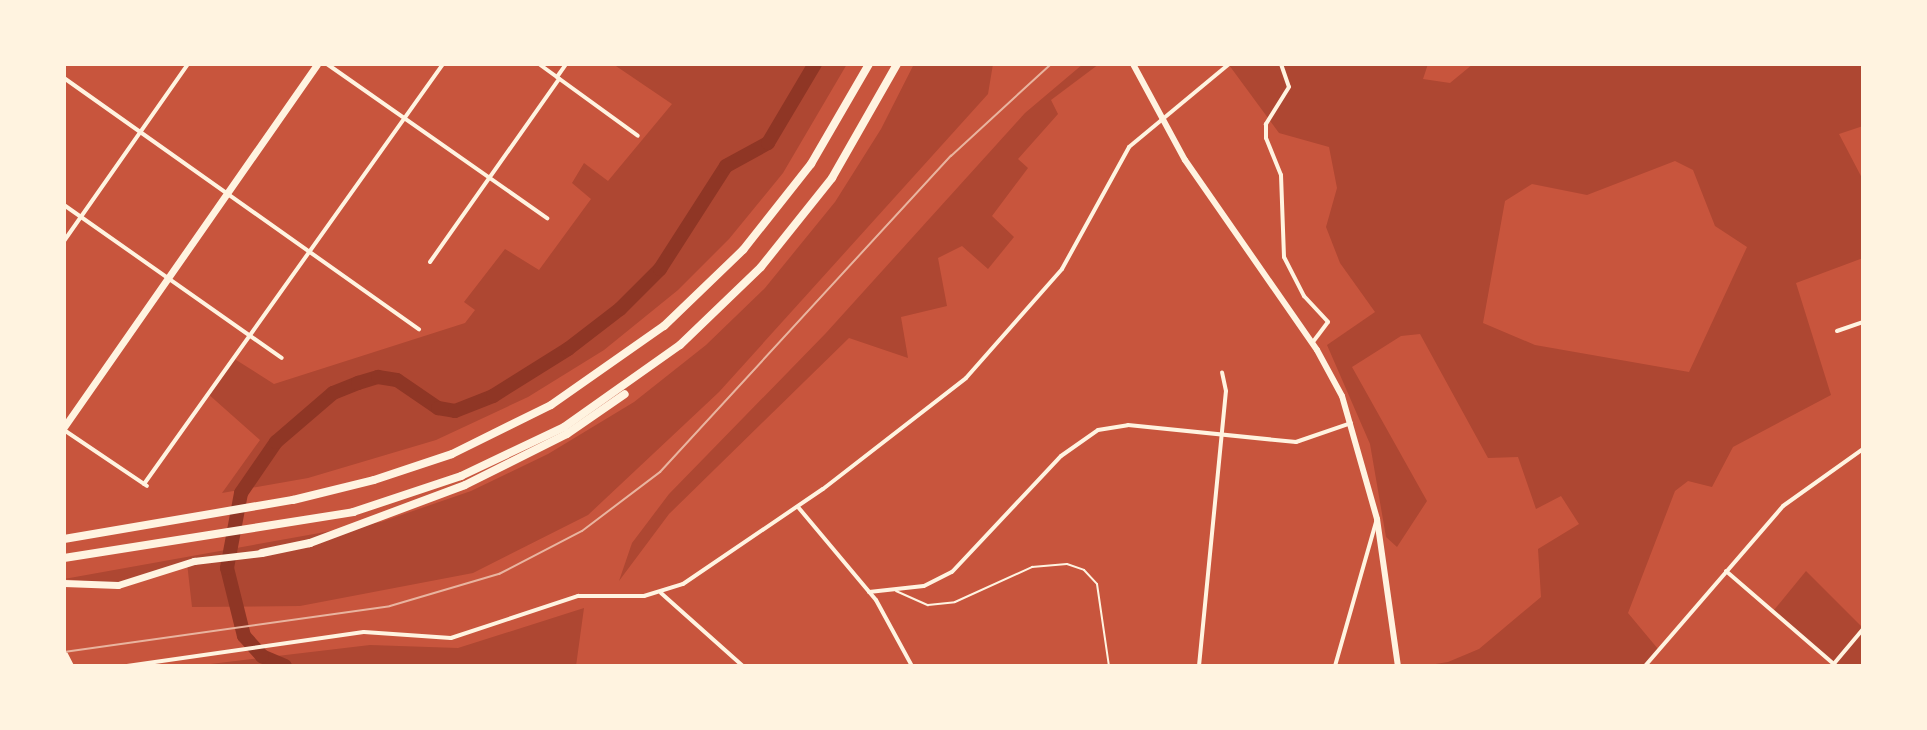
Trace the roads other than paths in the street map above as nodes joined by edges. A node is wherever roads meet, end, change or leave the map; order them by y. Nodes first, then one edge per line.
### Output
1 (188, 64) edge
2 (317, 64) edge
3 (327, 64) edge
4 (443, 64) edge
5 (539, 64) edge
6 (566, 64) edge
7 (869, 64) edge
8 (897, 64) edge
9 (1133, 64) edge
10 (1229, 64) edge
11 (1281, 64) edge
12 (64, 78) edge
13 (558, 78) junction
14 (405, 118) junction
15 (1163, 121) junction
16 (141, 132) junction
17 (638, 136) dead end
18 (488, 178) junction
19 (225, 192) junction
20 (64, 205) edge
21 (81, 217) junction
22 (547, 218) dead end
23 (64, 241) edge
24 (310, 252) junction
25 (430, 262) dead end
26 (166, 277) junction
27 (1863, 322) edge
28 (419, 329) dead end
29 (1837, 331) dead end
30 (251, 336) junction
31 (1312, 343) junction
32 (680, 345) junction
33 (282, 358) dead end
34 (1222, 372) dead end
35 (1352, 422) junction
36 (64, 428) edge
37 (1222, 433) junction
38 (1863, 449) edge
39 (798, 507) junction
40 (1377, 520) junction
41 (64, 539) edge
42 (258, 553) joint
43 (64, 558) edge
44 (1726, 571) junction
45 (64, 583) edge
46 (893, 590) junction
47 (660, 592) junction
48 (869, 592) junction
49 (1863, 629) edge
50 (64, 654) edge
51 (1834, 665) edge
52 (70, 666) edge
53 (127, 666) edge
54 (743, 666) edge
55 (912, 666) edge
56 (1109, 666) edge
57 (1199, 666) edge
58 (1335, 666) edge
59 (1398, 666) edge
60 (1645, 666) edge

1 - 16 street
2 - 19 main road
3 - 14 street
4 - 14 street
5 - 13 street
6 - 13 street
7 - 41 highway
8 - 32 highway
9 - 15 main road
10 - 15 street
11 - 31 street
12 - 16 street
13 - 17 street
13 - 18 street
14 - 18 street
14 - 24 street
15 - 31 main road
15 - 39 street
16 - 19 street
16 - 21 street
18 - 22 street
18 - 25 street
19 - 24 street
19 - 26 main road
20 - 21 street
21 - 23 street
21 - 26 street
24 - 28 street
24 - 30 street
26 - 30 street
26 - 36 main road
27 - 29 street
30 - 33 street
30 - 36 street
31 - 35 main road
32 - 42 highway
32 - 43 highway
34 - 37 street
35 - 37 street
35 - 40 main road
37 - 46 street
37 - 57 street
38 - 44 street
39 - 47 street
39 - 48 street
40 - 58 street
40 - 59 main road
42 - 45 main road
44 - 51 street
44 - 60 street
46 - 48 street
46 - 56 lane
47 - 53 street
47 - 54 street
48 - 55 street
49 - 51 street
50 - 52 main road

